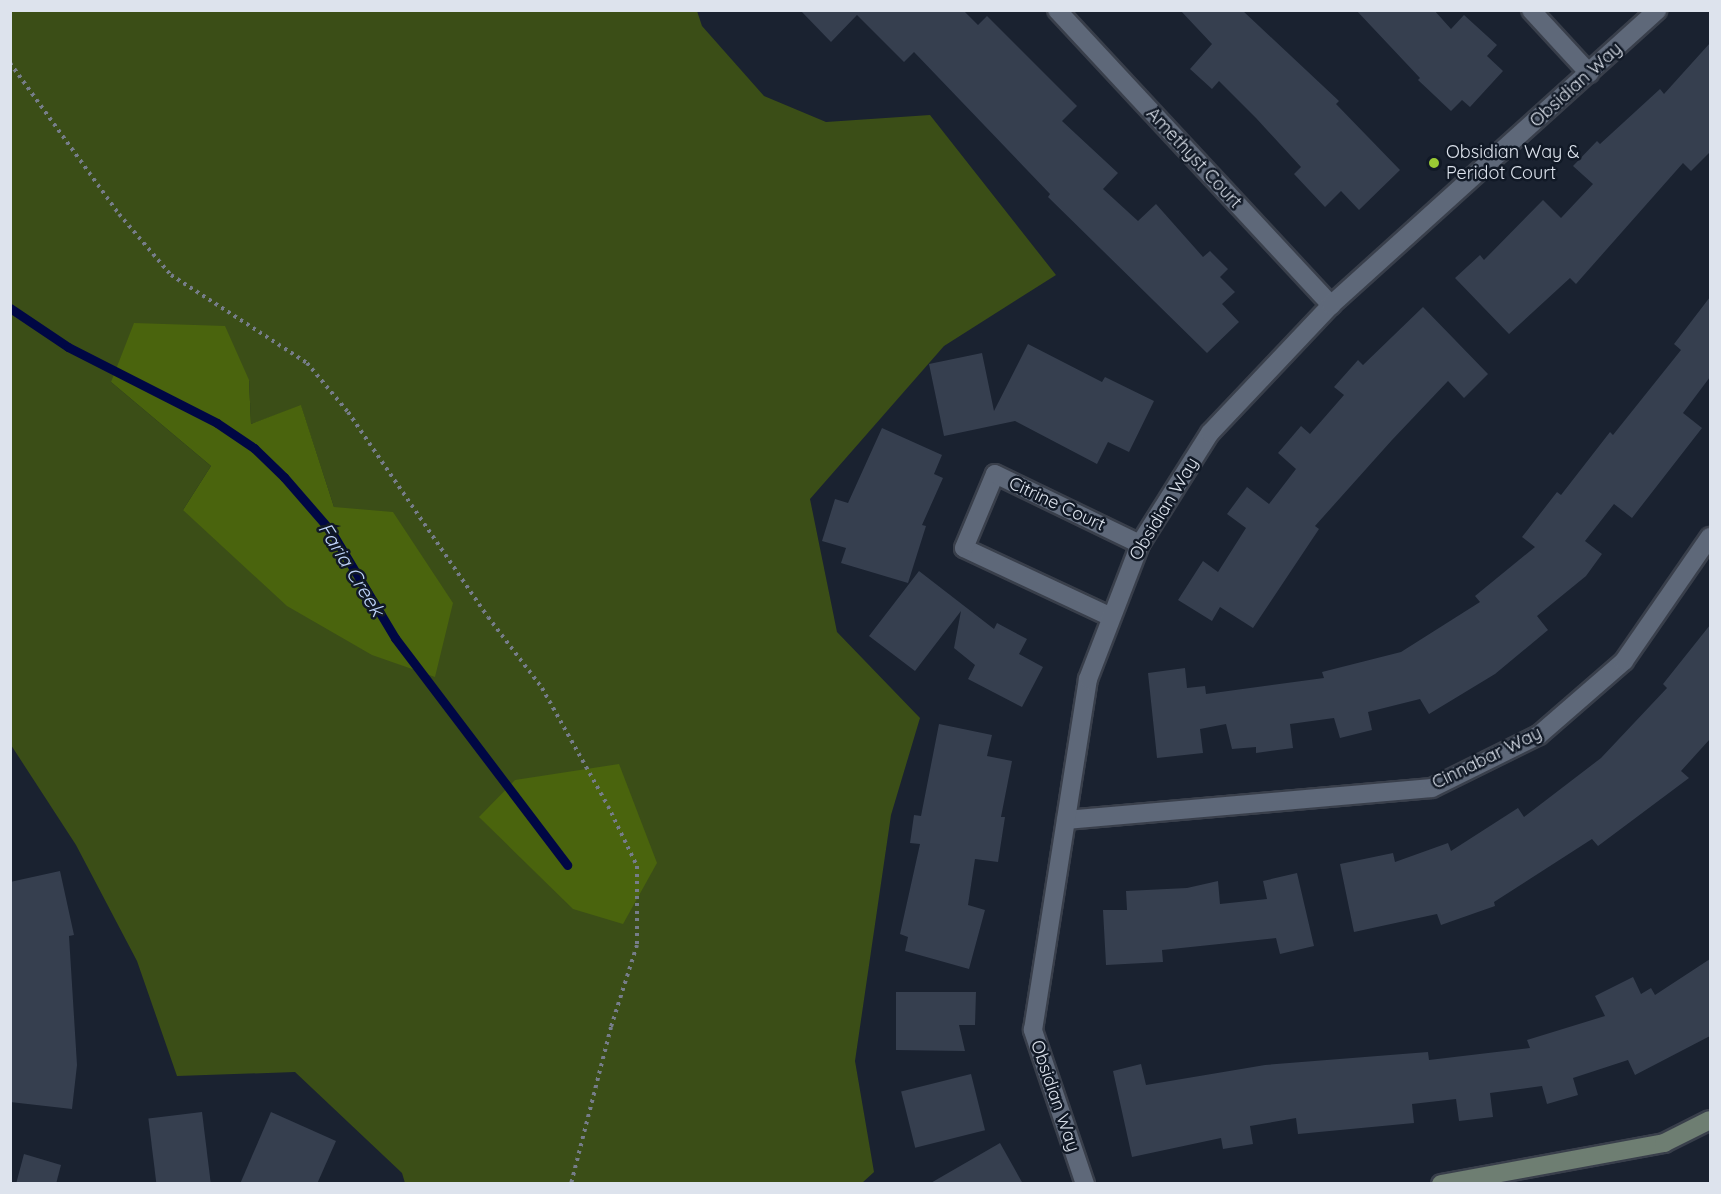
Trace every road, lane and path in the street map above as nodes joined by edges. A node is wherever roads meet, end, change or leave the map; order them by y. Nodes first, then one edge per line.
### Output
1 (1057, 10) edge
2 (1531, 10) edge
3 (1658, 10) edge
4 (10, 63) edge
5 (1589, 73) junction
6 (1331, 305) junction
7 (1710, 537) edge
8 (1140, 544) junction
9 (1109, 616) junction
10 (1066, 820) junction
11 (1710, 1120) edge
12 (571, 1184) edge
13 (1085, 1184) edge
14 (1441, 1184) edge

1 - 6 street, Amethyst Court
2 - 5 street
3 - 5 street, Obsidian Way
4 - 12 path
5 - 6 street, Obsidian Way
6 - 8 street, Obsidian Way
7 - 10 street, Cinnabar Way
8 - 9 street, Obsidian Way
8 - 9 street, Citrine Court
9 - 10 street, Obsidian Way
10 - 13 street, Obsidian Way
11 - 14 street

